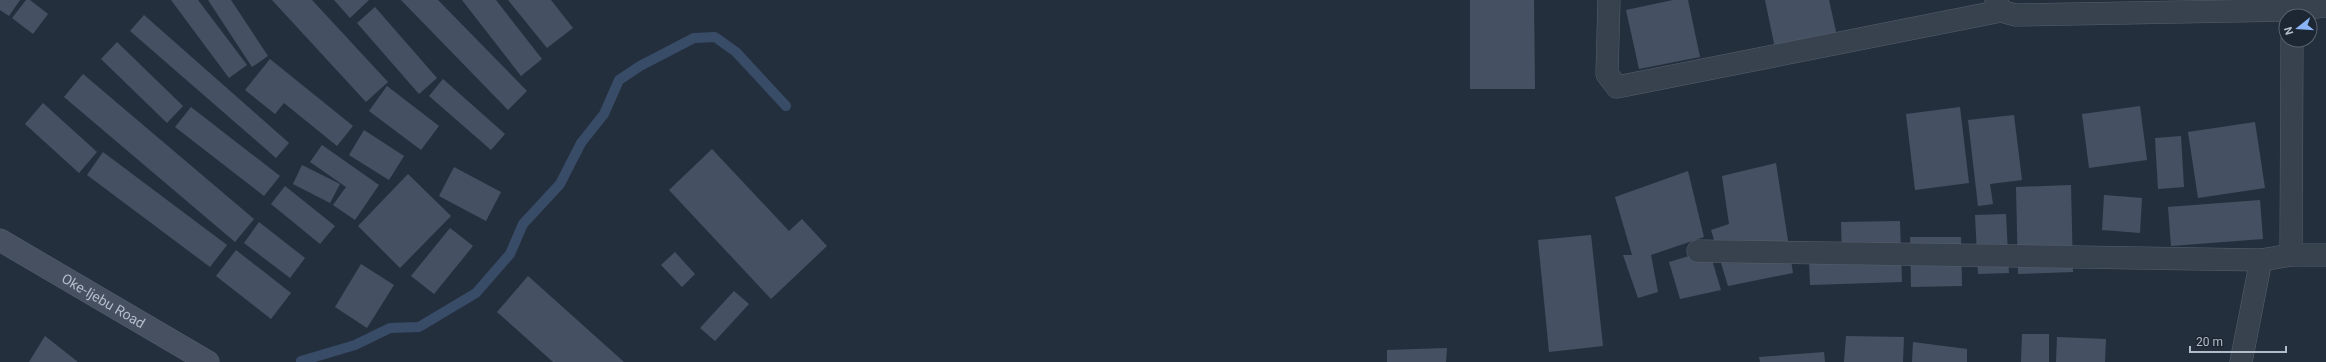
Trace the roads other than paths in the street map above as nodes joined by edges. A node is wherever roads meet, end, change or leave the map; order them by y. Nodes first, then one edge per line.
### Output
1 (1609, 0) edge
2 (1999, 6) edge
3 (2119, 6) edge
4 (2278, 12) edge
5 (2292, 48) edge
6 (0, 240) edge
7 (1698, 251) dead end
8 (2291, 255) junction
9 (2326, 255) edge
10 (2261, 260) junction
11 (208, 362) edge
12 (2241, 362) edge

1 - 2 street
2 - 3 street
3 - 4 street
5 - 8 street
6 - 11 main road, Oke-Ijebu Road
7 - 10 street
8 - 9 street
8 - 10 street
10 - 12 street

